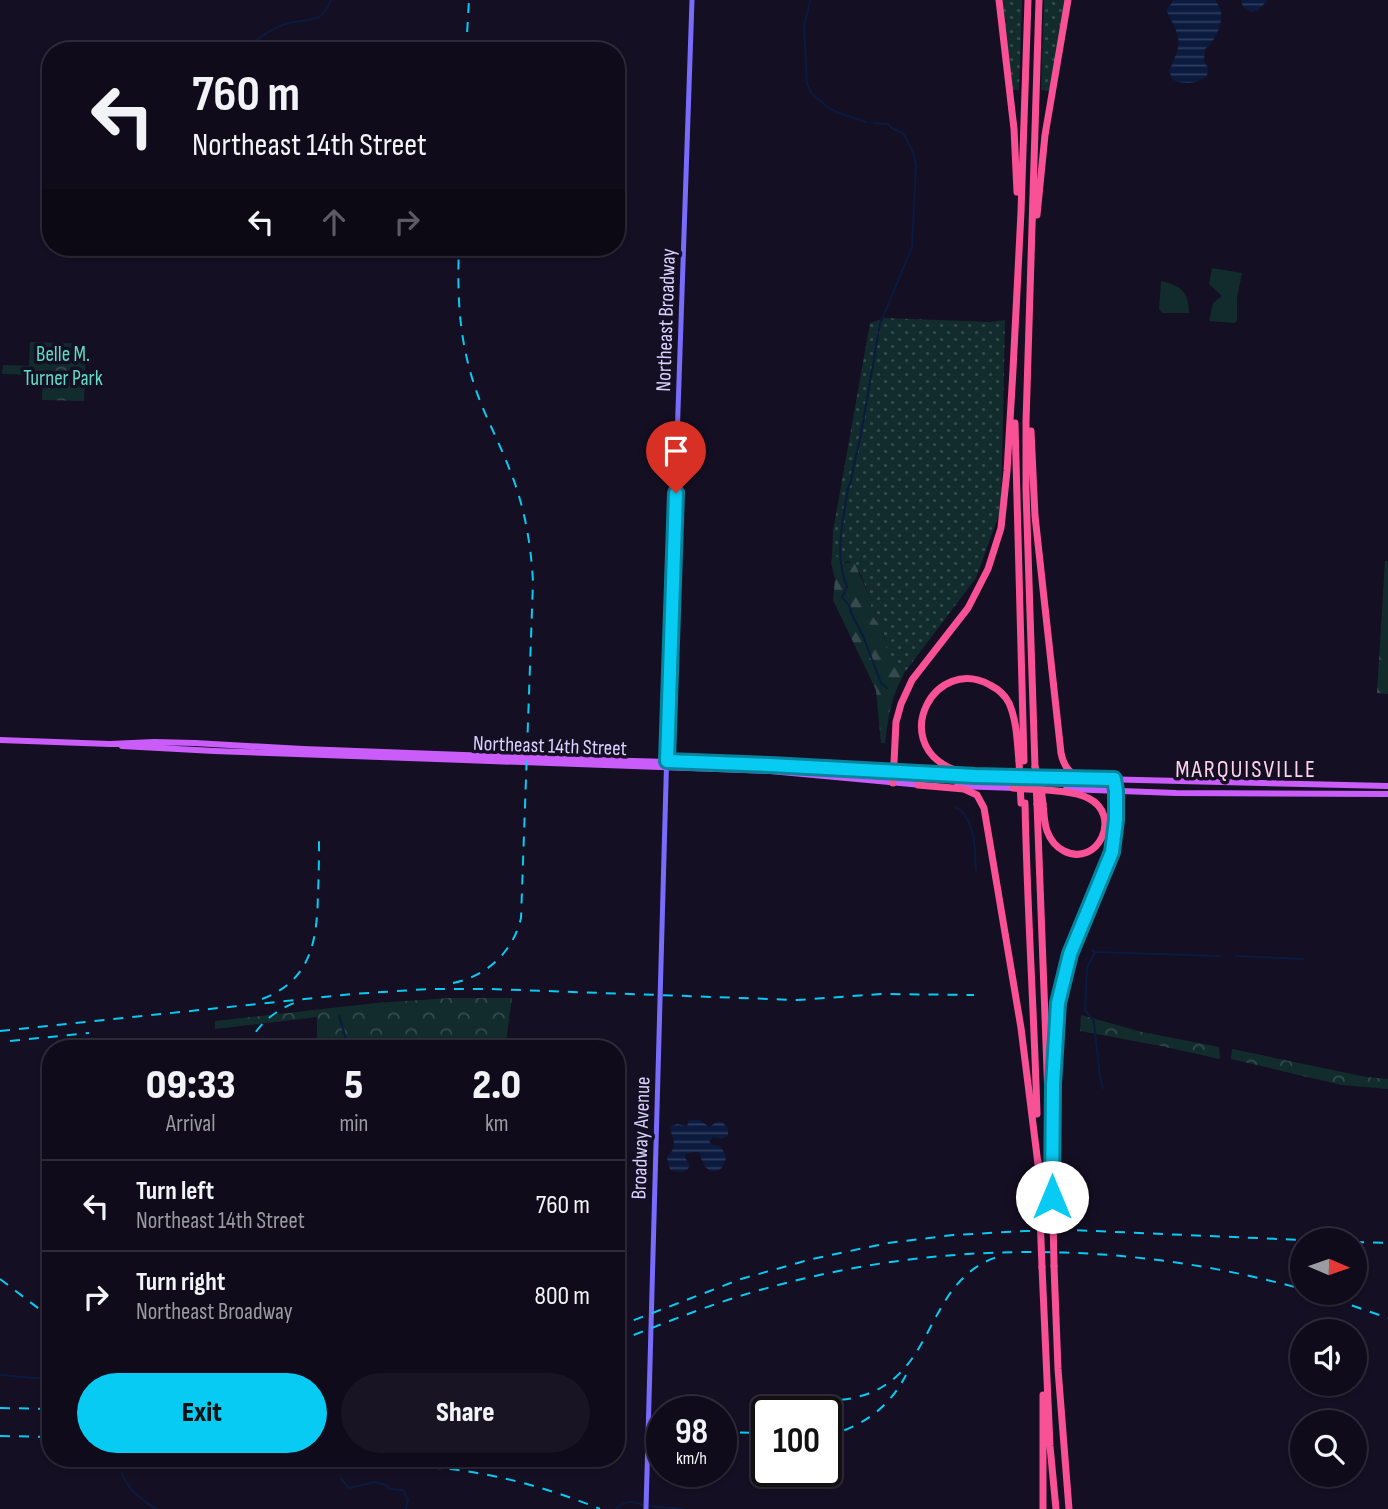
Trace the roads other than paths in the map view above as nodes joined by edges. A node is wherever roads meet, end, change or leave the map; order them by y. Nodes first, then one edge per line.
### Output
1 (692, 0) edge
2 (999, 0) edge
3 (1028, 0) edge
4 (1039, 0) edge
5 (1068, 0) edge
6 (1031, 272) junction
7 (1018, 273) junction
8 (1013, 370) junction
9 (1028, 370) junction
10 (0, 740) edge
11 (110, 744) junction
12 (1022, 761) junction
13 (667, 764) junction
14 (893, 772) junction
15 (1014, 776) junction
16 (1087, 779) junction
17 (1114, 779) junction
18 (894, 783) junction
19 (918, 785) junction
20 (1388, 786) edge
21 (1013, 788) junction
22 (1116, 791) junction
23 (1388, 794) edge
24 (1040, 804) junction
25 (1038, 1164) junction
26 (1052, 1197) junction
27 (1043, 1293) junction
28 (646, 1509) edge
29 (1043, 1509) edge
30 (1056, 1509) edge
31 (1069, 1509) edge

1 - 13 main road, Northeast Broadway
2 - 7 highway
3 - 7 highway
4 - 6 highway
5 - 6 highway
6 - 9 highway
7 - 8 highway
8 - 12 highway
8 - 14 highway
9 - 16 highway
9 - 24 highway, bridge
10 - 11 main road
11 - 13 main road, Northeast 14th Street
11 - 13 main road, Northeast 14th Street
12 - 15 highway
12 - 25 highway, bridge
13 - 14 main road, Northeast 14th Street
13 - 18 main road, Northeast 14th Street
13 - 28 main road, Broadway Avenue
14 - 15 main road, Northeast 14th Street
14 - 18 highway
15 - 16 main road, Northeast 14th Street
16 - 17 main road, Northeast 14th Street
17 - 20 main road, Northeast 14th Street
17 - 22 highway
18 - 19 main road, Northeast 14th Street
19 - 21 main road, Northeast 14th Street
19 - 25 highway
21 - 22 main road, Northeast 14th Street
21 - 24 highway
22 - 23 main road, Northeast 14th Street
22 - 26 highway
24 - 26 highway
25 - 27 highway, bridge
26 - 31 highway, bridge
27 - 29 highway
27 - 30 highway

